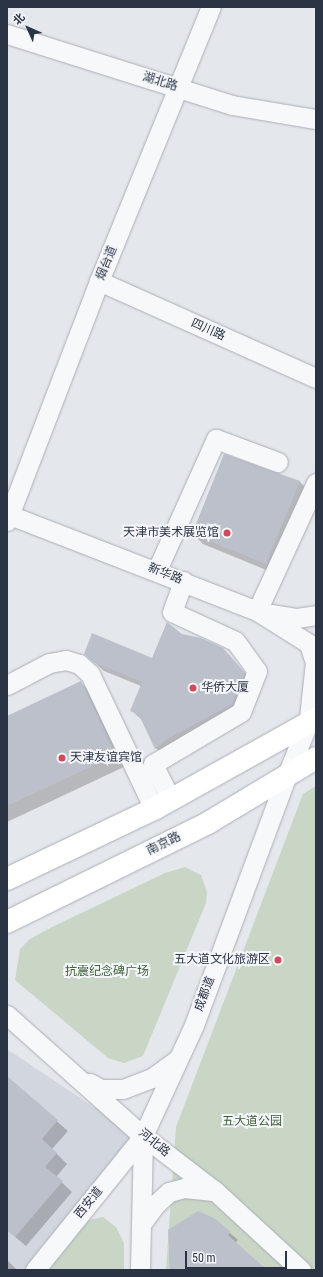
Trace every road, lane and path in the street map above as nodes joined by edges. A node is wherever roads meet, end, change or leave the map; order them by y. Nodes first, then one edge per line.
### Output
1 (211, 7) edge
2 (7, 34) edge
3 (178, 88) junction
4 (316, 119) edge
5 (99, 281) junction
6 (316, 378) edge
7 (278, 462) dead end
8 (316, 483) edge
9 (8, 516) edge
10 (156, 570) junction
11 (183, 581) junction
12 (257, 611) junction
13 (316, 615) edge
14 (312, 646) edge
15 (7, 685) edge
16 (316, 694) edge
17 (313, 716) edge
18 (316, 758) edge
19 (286, 777) junction
20 (162, 805) junction
21 (7, 879) edge
22 (7, 922) edge
23 (7, 1015) edge
24 (180, 1058) junction
25 (80, 1077) junction
26 (143, 1136) junction
27 (215, 1191) junction
28 (142, 1223) junction
29 (35, 1270) edge
30 (140, 1270) edge
31 (301, 1270) edge

1 - 3 street, 烟台道
2 - 3 street, 湖北路
3 - 4 street, 湖北路
3 - 5 street, 烟台道
5 - 6 street, 四川路
5 - 9 street, 烟台道
7 - 10 street
8 - 12 street
9 - 10 street, 新华路
10 - 11 street, 新华路
11 - 12 street, 新华路
11 - 20 street
12 - 13 street
12 - 14 street, 新华路
14 - 17 street
15 - 20 street
16 - 17 street
17 - 19 street, 成都道
17 - 20 main road
18 - 19 main road, 南京路
19 - 22 main road, 南京路
19 - 24 street, 成都道
20 - 21 main road
23 - 25 street, 河北路
24 - 25 street
24 - 26 street, 成都道
25 - 26 street, 河北路
26 - 27 street, 河北路
26 - 28 street, 成都道
26 - 29 street, 西安道
27 - 28 street
27 - 31 street, 河北路
28 - 30 street, 成都道

